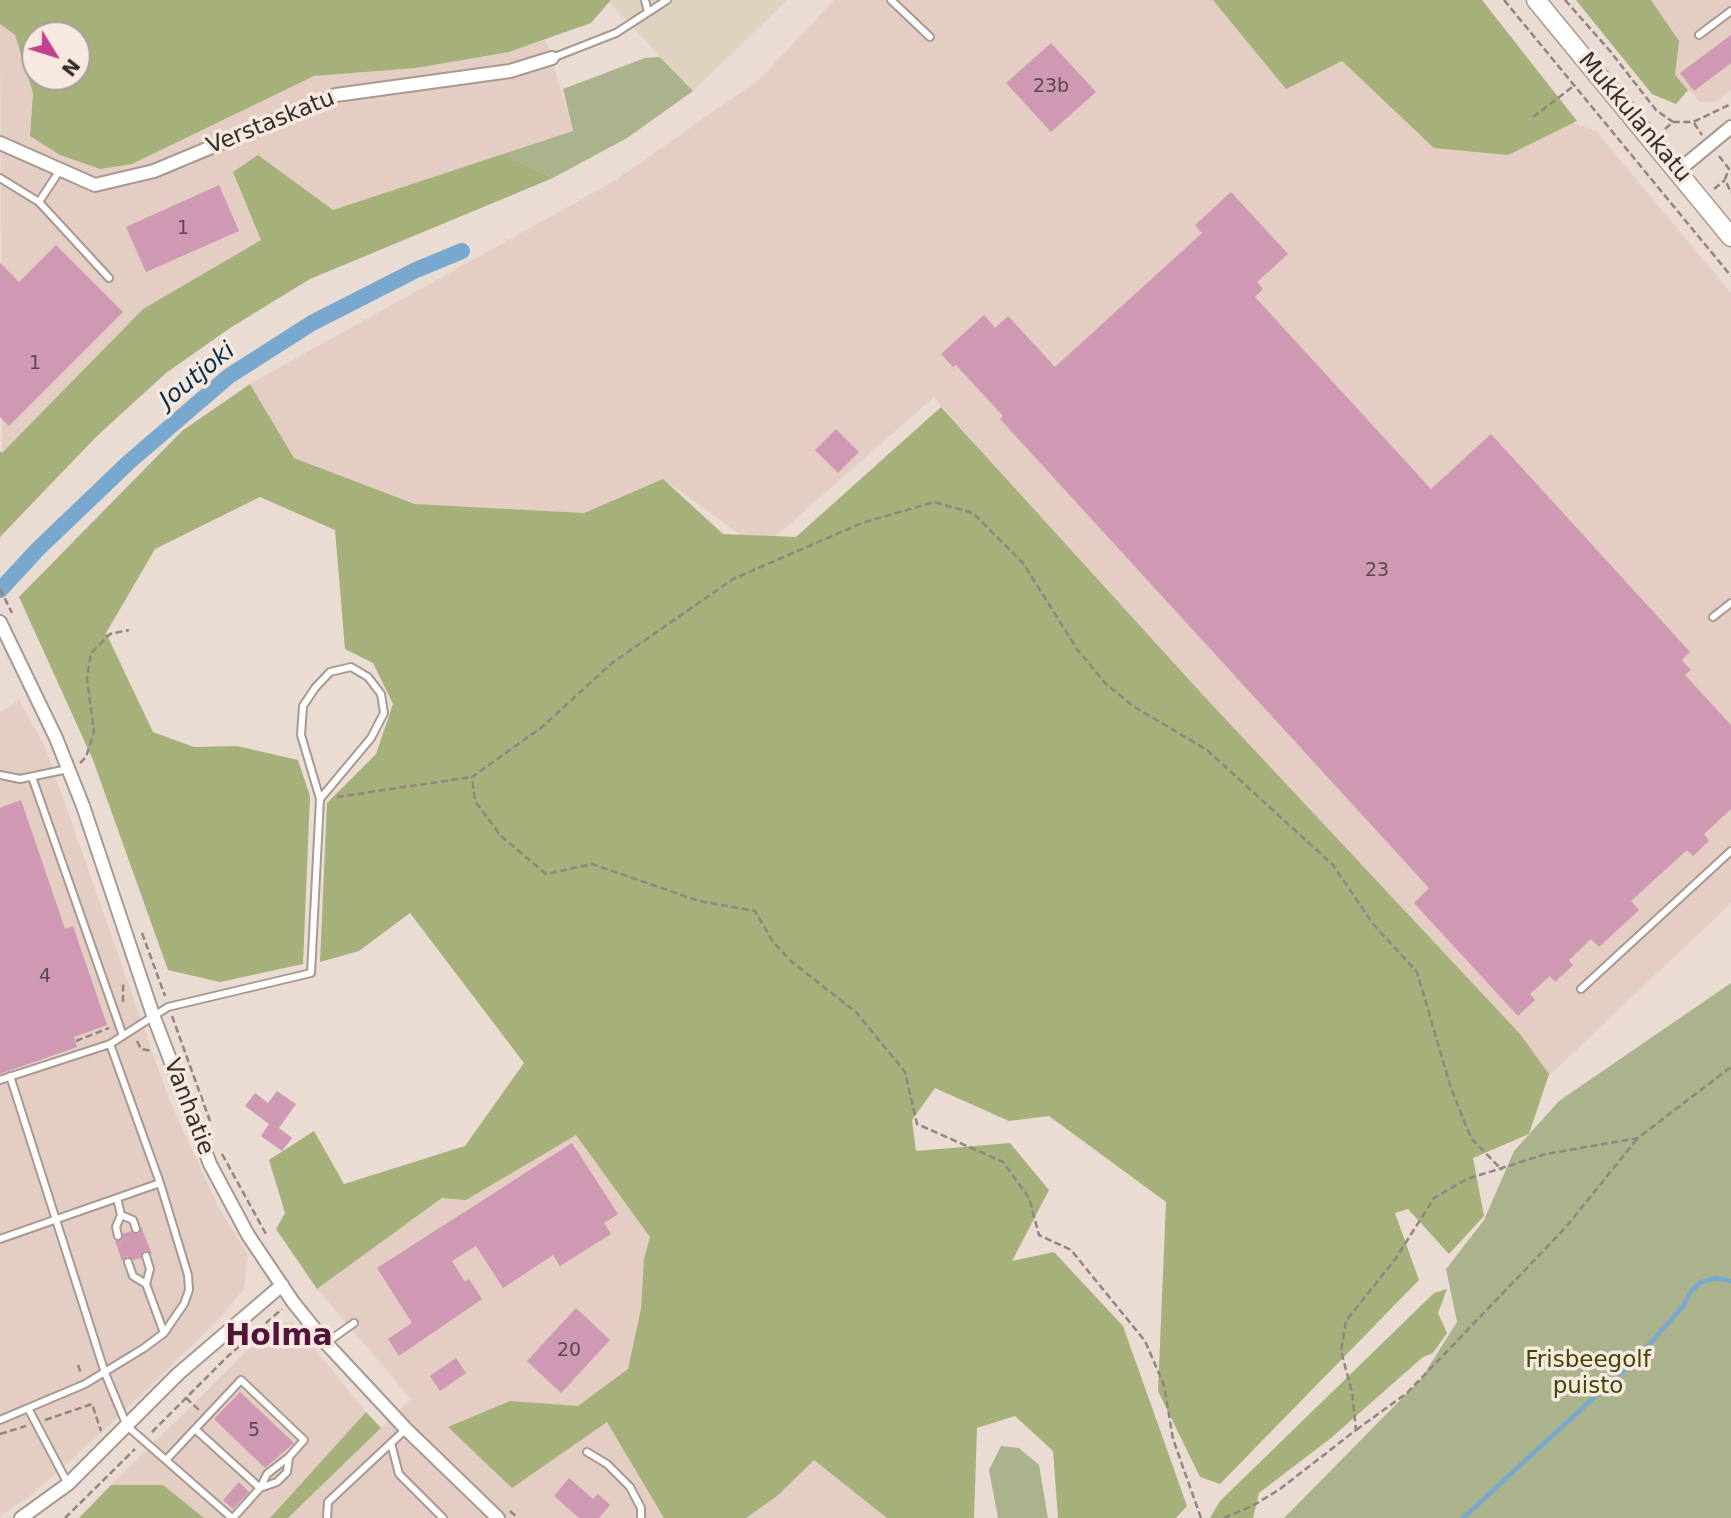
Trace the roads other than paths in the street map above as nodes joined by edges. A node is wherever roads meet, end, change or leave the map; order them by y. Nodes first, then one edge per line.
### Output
1 (645, 0) edge
2 (667, 0) edge
3 (891, 0) edge
4 (1536, 0) edge
5 (1731, 11) edge
6 (648, 12) junction
7 (1699, 35) dead end
8 (930, 37) dead end
9 (552, 58) joint
10 (1731, 127) edge
11 (0, 143) edge
12 (60, 170) junction
13 (1679, 170) junction
14 (0, 178) edge
15 (39, 202) junction
16 (1731, 237) edge
17 (109, 278) dead end
18 (1731, 603) edge
19 (1713, 617) dead end
20 (0, 622) edge
21 (73, 767) junction
22 (0, 775) edge
23 (32, 777) junction
24 (320, 799) junction
25 (1731, 851) edge
26 (1581, 989) dead end
27 (153, 1016) junction
28 (123, 1036) junction
29 (110, 1044) junction
30 (10, 1076) junction
31 (0, 1080) edge
32 (160, 1183) junction
33 (117, 1198) junction
34 (121, 1215) junction
35 (57, 1219) junction
36 (136, 1229) dead end
37 (118, 1236) dead end
38 (0, 1239) edge
39 (146, 1256) dead end
40 (128, 1262) dead end
41 (146, 1283) junction
42 (282, 1285) junction
43 (354, 1323) dead end
44 (164, 1333) junction
45 (326, 1343) junction
46 (106, 1373) junction
47 (29, 1410) junction
48 (0, 1420) edge
49 (127, 1426) junction
50 (195, 1429) junction
51 (406, 1429) junction
52 (391, 1443) junction
53 (587, 1452) dead end
54 (289, 1457) junction
55 (166, 1460) junction
56 (68, 1484) junction
57 (260, 1488) junction
58 (503, 1513) edge
59 (21, 1518) edge
60 (233, 1518) edge
61 (327, 1518) edge
62 (443, 1518) edge
63 (641, 1518) edge

1 - 6 lane
2 - 6 lane
3 - 8 lane
4 - 13 street, Mukkulankatu
5 - 7 lane
6 - 9 lane
9 - 12 street, Verstaskatu
10 - 13 street
11 - 12 street, Verstaskatu
12 - 15 lane
13 - 16 street, Mukkulankatu
14 - 15 lane
15 - 17 lane
18 - 19 lane
20 - 21 street, Vanhatie
21 - 23 lane
21 - 27 street, Vanhatie
22 - 23 lane
23 - 28 lane
24 - 24 lane
24 - 27 lane
25 - 26 lane
27 - 28 lane
27 - 42 street, Vanhatie
28 - 29 lane
29 - 30 lane
29 - 32 lane
30 - 31 lane
30 - 35 lane
32 - 33 lane
32 - 44 lane
33 - 34 lane
33 - 35 lane
34 - 36 lane
34 - 37 lane
35 - 38 lane
35 - 46 lane
39 - 41 lane
40 - 41 lane
41 - 44 lane
42 - 45 street, Vanhatie
42 - 49 street
43 - 45 lane
44 - 46 lane
45 - 51 street, Vanhatie
46 - 47 lane
46 - 49 lane
47 - 48 lane
47 - 56 lane
49 - 55 lane
49 - 56 street
50 - 54 lane
50 - 55 lane
50 - 57 lane
51 - 52 lane
51 - 58 street, Vanhatie
52 - 61 lane
52 - 62 lane
53 - 63 lane
54 - 57 lane
54 - 57 lane
55 - 60 lane
56 - 59 street
57 - 60 lane

